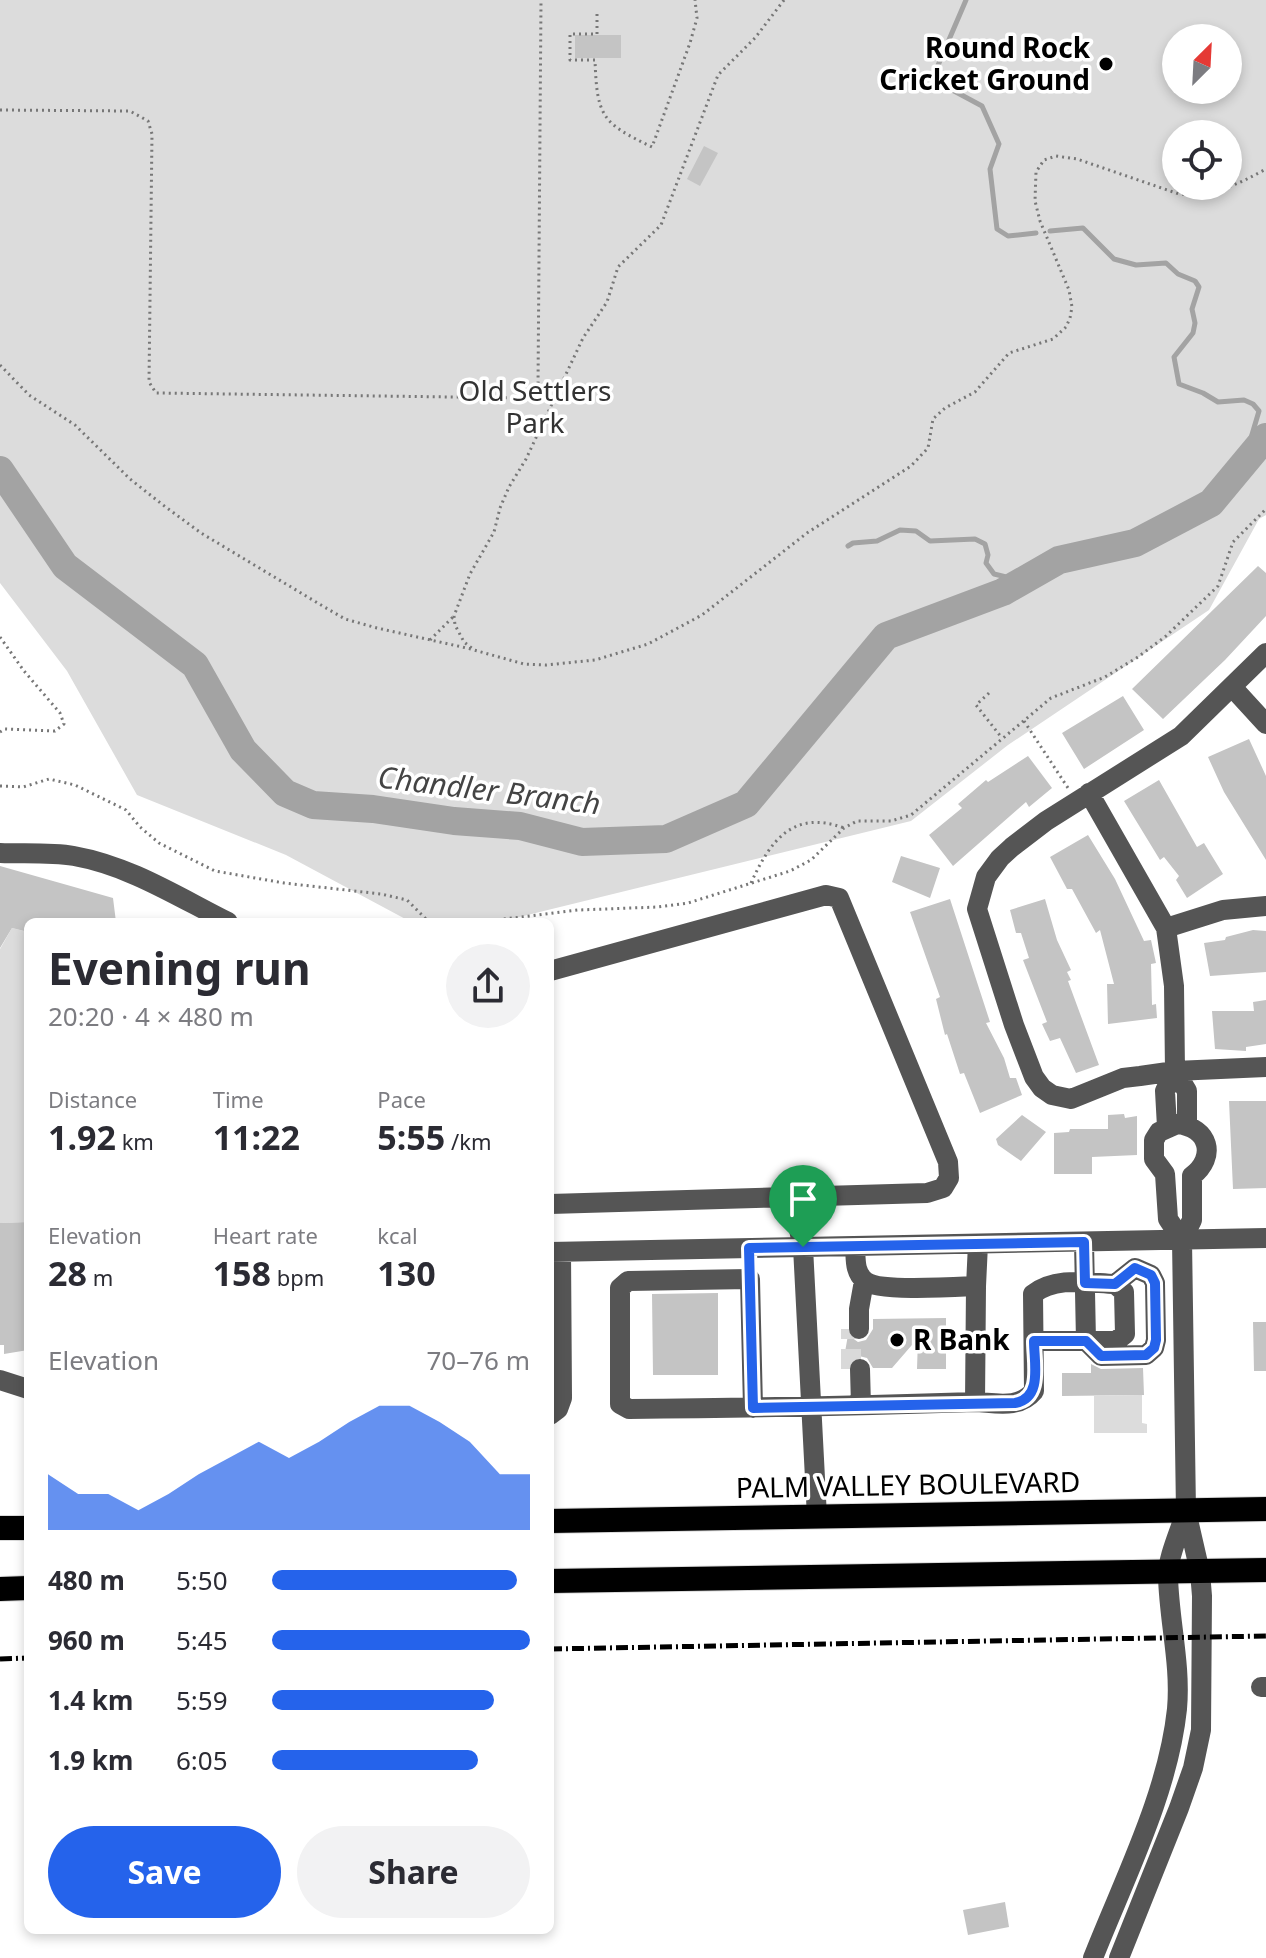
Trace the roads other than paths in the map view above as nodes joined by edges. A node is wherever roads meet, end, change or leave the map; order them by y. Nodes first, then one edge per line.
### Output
1 (1266, 653) edge
2 (1233, 688) junction
3 (1266, 724) edge
4 (1083, 798) junction
5 (0, 853) edge
6 (1266, 906) edge
7 (220, 918) edge
8 (1166, 928) junction
9 (554, 970) edge
10 (1266, 1067) edge
11 (1175, 1071) junction
12 (1177, 1126) junction
13 (781, 1198) junction
14 (554, 1204) edge
15 (1266, 1238) edge
16 (1182, 1240) junction
17 (1084, 1242) junction
18 (978, 1244) junction
19 (855, 1246) junction
20 (803, 1247) junction
21 (749, 1248) junction
22 (556, 1252) edge
23 (750, 1279) junction
24 (864, 1281) junction
25 (1085, 1283) junction
26 (1115, 1284) junction
27 (976, 1286) junction
28 (856, 1322) tunnel mouth
29 (1034, 1341) junction
30 (1086, 1341) junction
31 (855, 1369) tunnel mouth
32 (0, 1380) edge
33 (24, 1388) edge
34 (975, 1402) junction
35 (856, 1406) junction
36 (812, 1407) junction
37 (753, 1408) junction
38 (554, 1412) edge
39 (1266, 1509) edge
40 (1186, 1511) junction
41 (817, 1517) junction
42 (554, 1521) edge
43 (0, 1528) edge
44 (24, 1528) edge
45 (1266, 1570) edge
46 (1167, 1572) junction
47 (1200, 1572) junction
48 (554, 1581) edge
49 (24, 1588) edge
50 (0, 1589) edge
51 (1093, 1958) edge
52 (1119, 1958) edge

1 - 2 street
2 - 3 street
2 - 4 street
4 - 8 street
4 - 11 street
5 - 7 street
6 - 8 street
8 - 11 street
9 - 13 street
10 - 11 street
11 - 12 street
12 - 16 street
12 - 16 street
13 - 14 street
13 - 20 street
15 - 16 street
16 - 17 street
16 - 40 street
17 - 18 street
17 - 25 street
18 - 19 street
18 - 27 street
19 - 20 street
19 - 24 street
20 - 21 street
20 - 36 street
21 - 22 street
21 - 23 street
22 - 38 street
23 - 37 street
23 - 37 street
24 - 27 street
24 - 28 street
25 - 26 street
25 - 29 street
25 - 30 street
26 - 30 street
26 - 30 street
27 - 34 street
29 - 30 street
29 - 34 street
31 - 35 street
32 - 33 street
34 - 35 street
35 - 36 street
36 - 37 street
36 - 41 street
39 - 40 highway, PALM VALLEY BOULEVARD
40 - 41 highway, PALM VALLEY BOULEVARD
40 - 46 street
40 - 47 street
41 - 42 highway, PALM VALLEY BOULEVARD
43 - 44 highway
45 - 47 highway
46 - 47 highway
46 - 48 highway
46 - 51 street
47 - 52 street
49 - 50 highway

